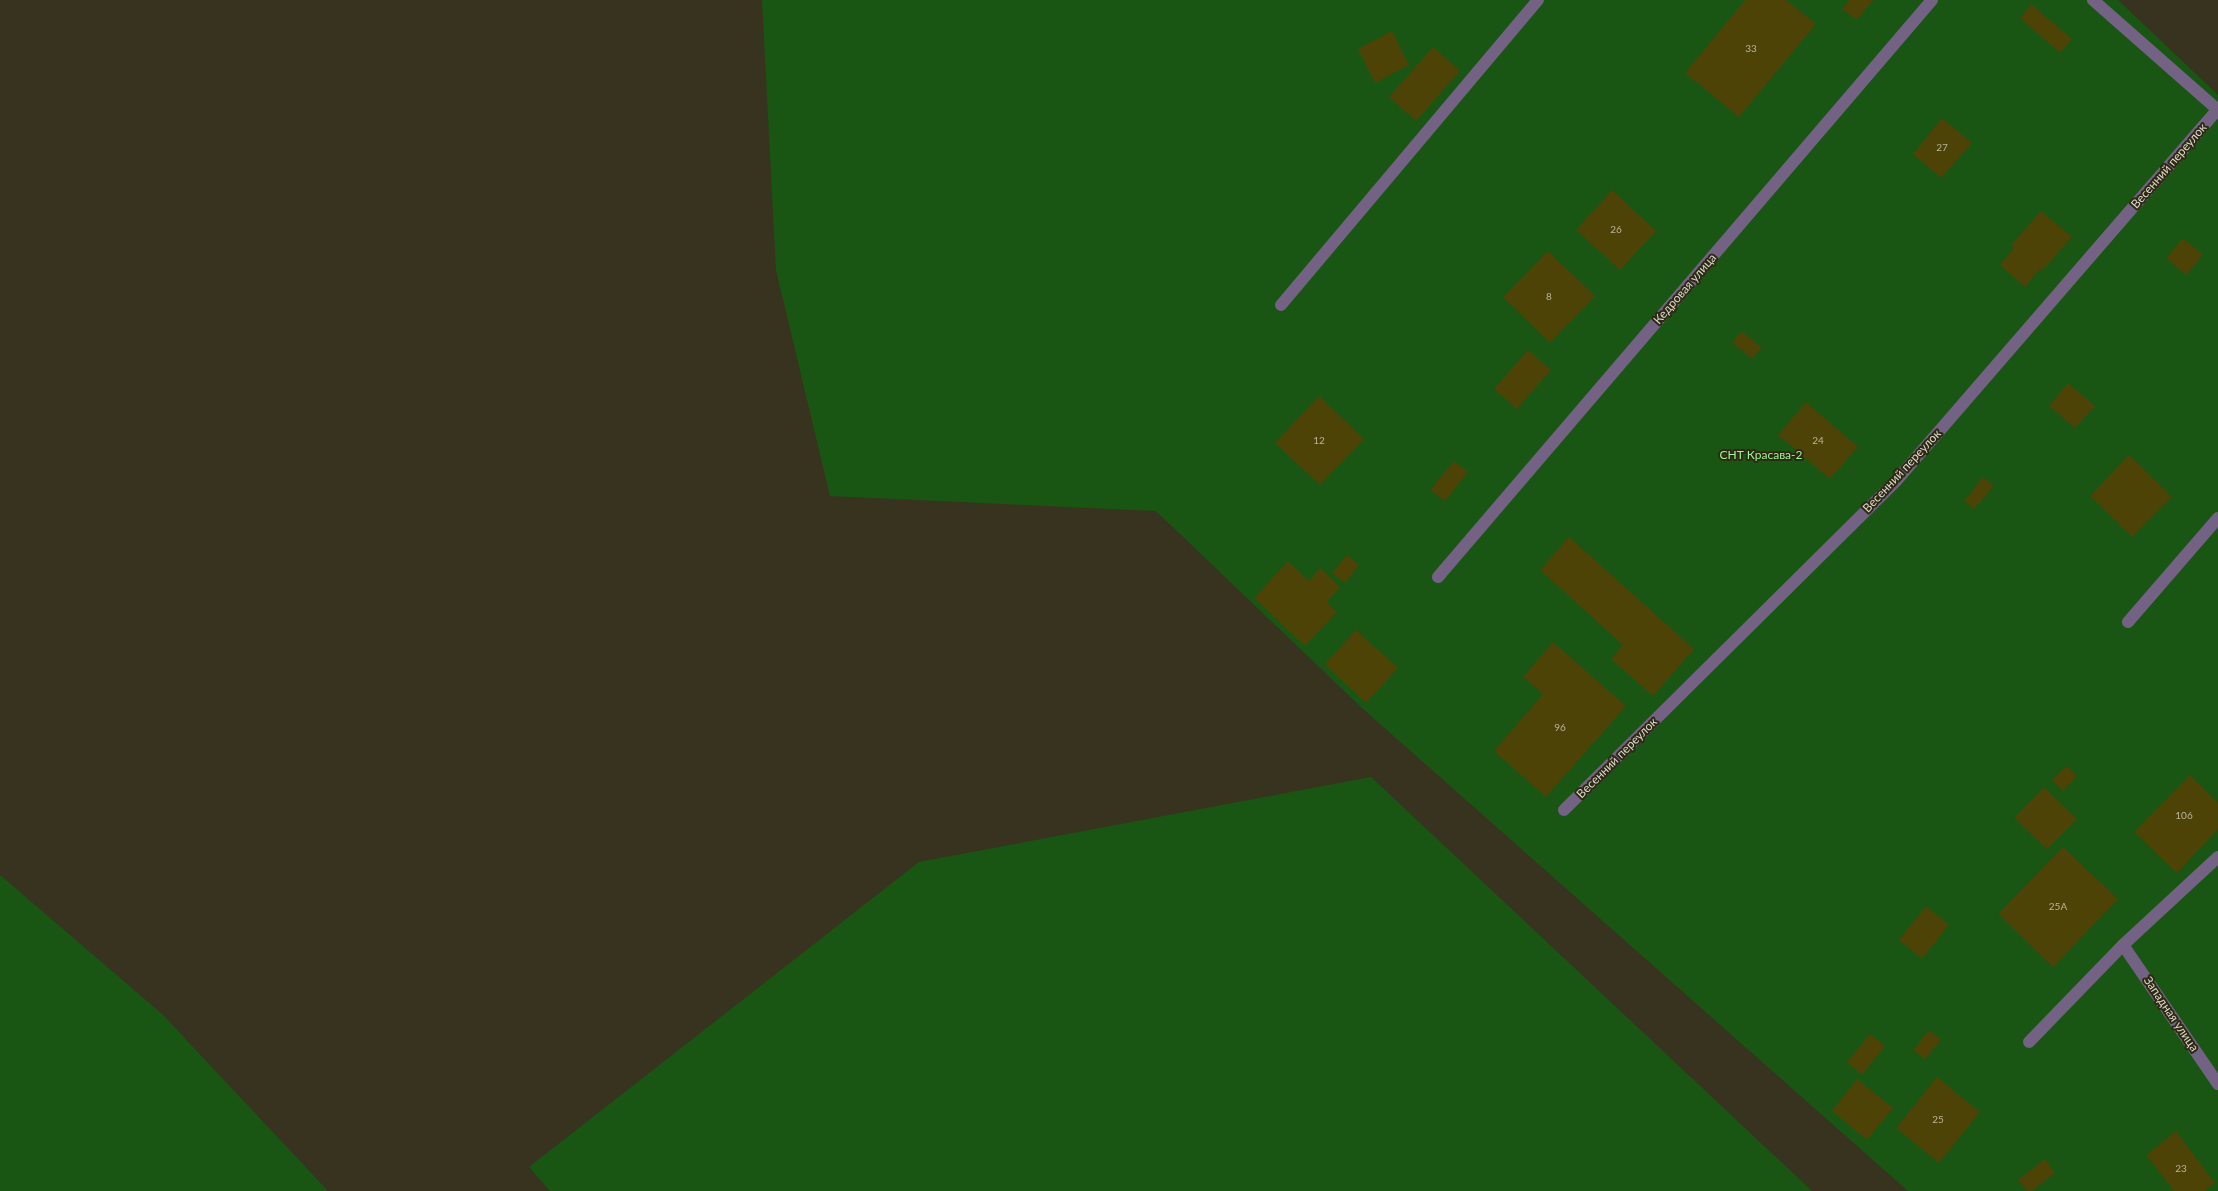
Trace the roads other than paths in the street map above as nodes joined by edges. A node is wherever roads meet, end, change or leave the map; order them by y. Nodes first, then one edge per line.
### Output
1 (1538, 0) edge
2 (1932, 0) edge
3 (2094, 0) edge
4 (2218, 110) edge
5 (1281, 305) dead end
6 (2218, 518) edge
7 (1438, 577) dead end
8 (2128, 622) dead end
9 (1564, 810) dead end
10 (2218, 856) edge
11 (2123, 945) junction
12 (2029, 1042) dead end
13 (2218, 1084) edge

1 - 5 street
2 - 7 street, Кедровая улица
3 - 4 street
4 - 9 street, Весенний переулок
6 - 8 street
10 - 11 street
11 - 12 street
11 - 13 street, Западная улица

